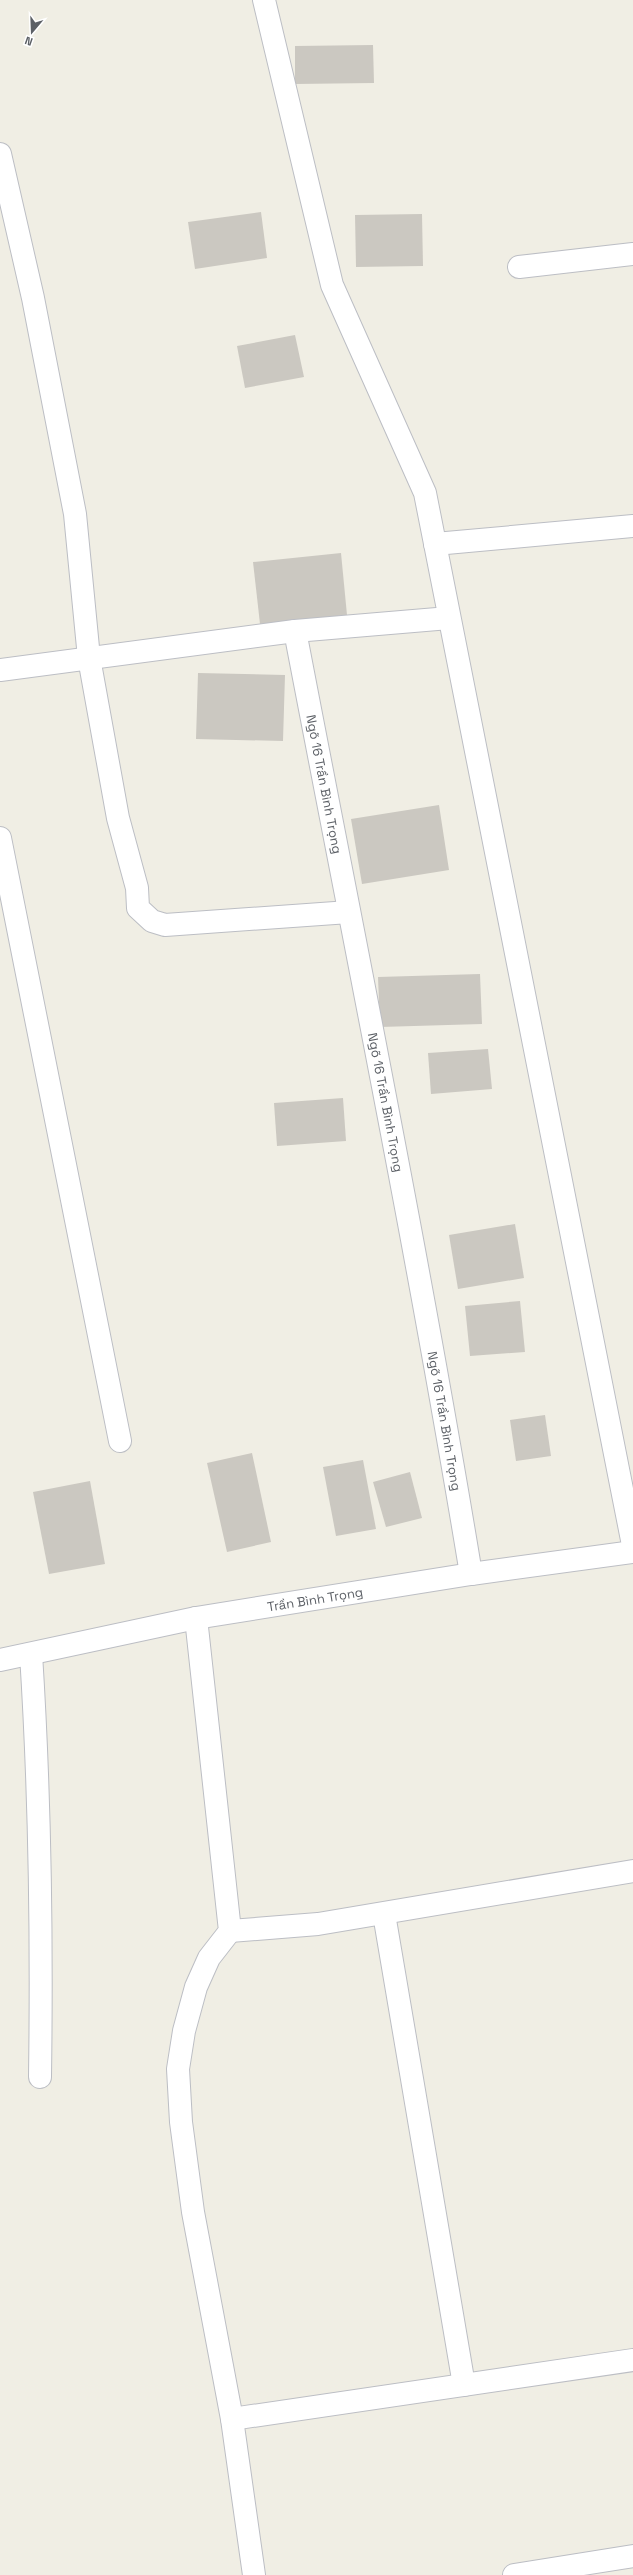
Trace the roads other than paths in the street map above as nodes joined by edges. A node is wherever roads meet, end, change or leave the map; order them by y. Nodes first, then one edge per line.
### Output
1 (264, 0) edge
2 (0, 154) edge
3 (633, 254) edge
4 (519, 266) dead end
5 (633, 526) edge
6 (435, 544) junction
7 (449, 618) junction
8 (295, 632) junction
9 (89, 658) junction
10 (0, 670) edge
11 (0, 838) edge
12 (349, 912) junction
13 (120, 1441) dead end
14 (633, 1546) edge
15 (633, 1552) edge
16 (471, 1574) junction
17 (196, 1618) junction
18 (31, 1654) junction
19 (0, 1660) edge
20 (633, 1871) edge
21 (384, 1914) junction
22 (230, 1931) junction
23 (40, 2077) dead end
24 (633, 2360) edge
25 (464, 2385) junction
26 (232, 2419) junction
27 (633, 2556) edge
28 (254, 2575) edge
29 (514, 2575) edge

1 - 6 street
2 - 9 street
3 - 4 street
5 - 6 street
6 - 7 street
7 - 8 street
7 - 14 street
8 - 9 street
8 - 12 street, Ngõ 16 Trần Bình Trọng
9 - 10 street
9 - 12 street
11 - 13 street
12 - 16 street, Ngõ 16 Trần Bình Trọng
15 - 16 street, Trần Bình Trọng
16 - 17 street, Trần Bình Trọng
17 - 18 street, Trần Bình Trọng
17 - 22 street
18 - 19 street, Trần Bình Trọng
18 - 23 street
20 - 21 street
21 - 22 street
21 - 25 street
22 - 26 street
24 - 25 street
25 - 26 street
26 - 28 street
27 - 29 street

